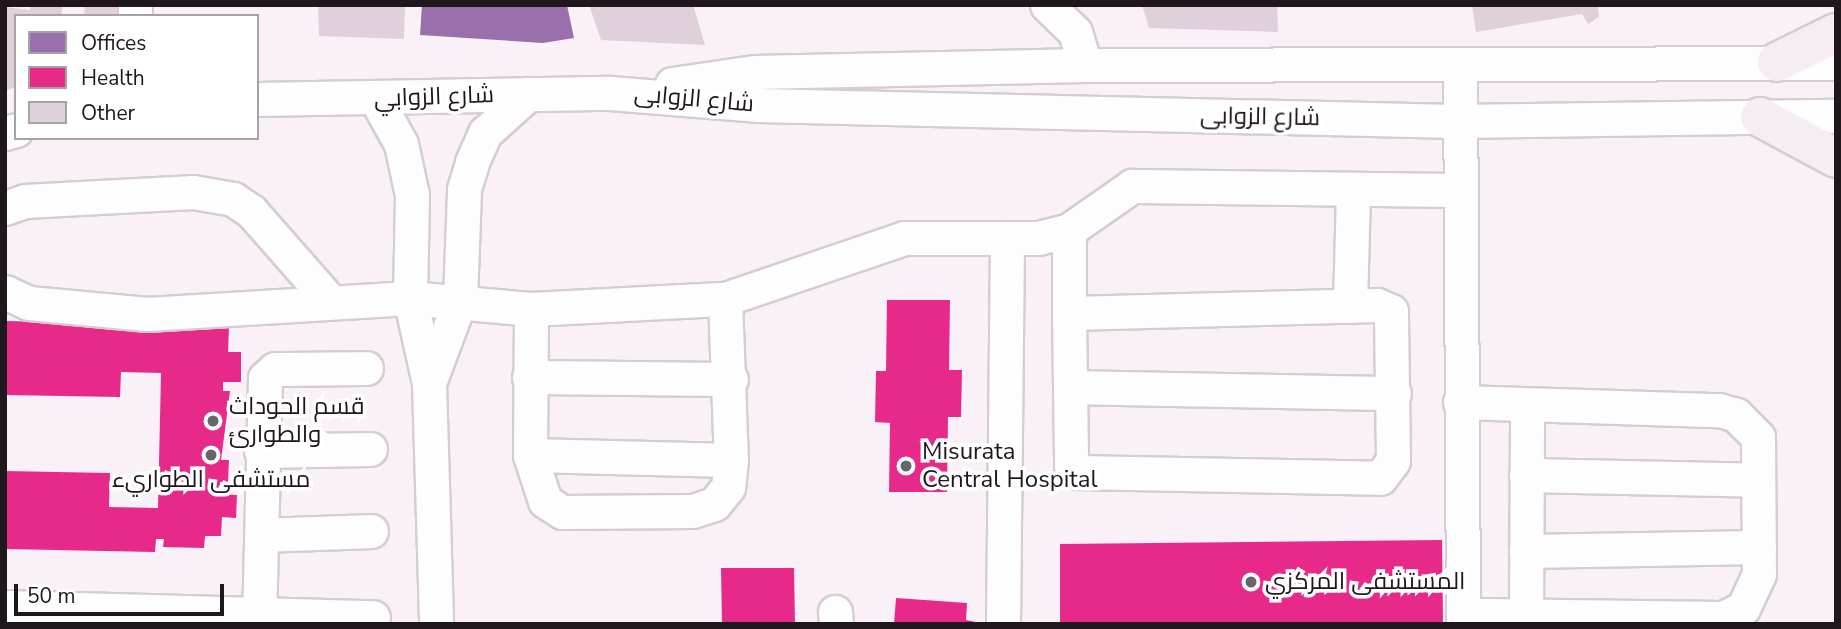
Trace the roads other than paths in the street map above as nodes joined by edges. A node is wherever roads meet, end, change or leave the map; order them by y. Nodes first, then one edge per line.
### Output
1 (1047, 5) edge
2 (1836, 33) edge
3 (1777, 62) junction
4 (1836, 63) edge
5 (1084, 65) junction
6 (1460, 65) junction
7 (610, 93) junction
8 (528, 94) junction
9 (259, 99) edge
10 (376, 99) junction
11 (1836, 116) edge
12 (1760, 117) junction
13 (1456, 121) junction
14 (1836, 158) edge
15 (1353, 189) junction
16 (1457, 190) junction
17 (5, 208) edge
18 (1069, 230) junction
19 (1007, 238) junction
20 (5, 292) edge
21 (410, 298) junction
22 (725, 299) junction
23 (460, 300) junction
24 (331, 302) junction
25 (1350, 306) junction
26 (531, 309) junction
27 (1069, 313) junction
28 (366, 368) dead end
29 (529, 377) junction
30 (731, 379) junction
31 (429, 383) junction
32 (1070, 387) junction
33 (1394, 393) junction
34 (1460, 402) junction
35 (1527, 405) junction
36 (370, 449) dead end
37 (261, 451) junction
38 (530, 455) junction
39 (731, 460) junction
40 (1526, 475) junction
41 (1758, 480) junction
42 (371, 531) dead end
43 (261, 535) junction
44 (1759, 547) junction
45 (1526, 551) junction
46 (5, 607) edge
47 (1526, 616) junction
48 (259, 617) edge
49 (373, 617) dead end
50 (1463, 619) edge
51 (436, 624) edge
52 (1003, 624) edge

1 - 5 street
2 - 3 main road
3 - 4 street, شارع الزوابى
3 - 6 street, شارع الزوابى
5 - 6 street, شارع الزوابى
5 - 7 street, شارع الزوابى
6 - 13 street
7 - 8 street, شارع الزوابي
7 - 13 street, شارع الزوابى
8 - 10 street, شارع الزوابي
8 - 23 street
9 - 10 street, شارع الزوابي
10 - 21 street
11 - 12 street, شارع الزوابى
12 - 13 street, شارع الزوابى
12 - 14 main road
13 - 16 street
15 - 16 street
15 - 18 street
15 - 25 street
16 - 34 street
17 - 24 street
18 - 19 street
18 - 27 street
19 - 22 street
19 - 52 street
20 - 24 street
21 - 23 street
21 - 24 street
21 - 31 street
22 - 26 street
22 - 30 street
23 - 26 street
23 - 31 street
25 - 27 street
25 - 33 street
26 - 29 street
27 - 32 street
28 - 37 street
29 - 30 street
29 - 38 street
30 - 39 street
31 - 51 street
32 - 33 street
32 - 33 street
34 - 35 street
34 - 50 street
35 - 40 street
35 - 41 street
36 - 37 street
37 - 43 street
38 - 39 street
38 - 39 street
40 - 41 street
40 - 45 street
41 - 44 street
42 - 43 street
43 - 48 street
44 - 45 street
44 - 47 street
45 - 47 street
46 - 48 street
47 - 50 street
48 - 49 street

